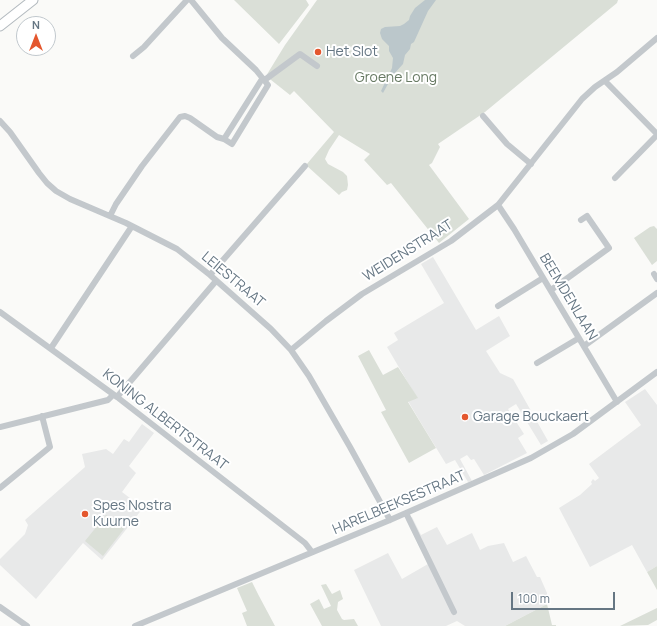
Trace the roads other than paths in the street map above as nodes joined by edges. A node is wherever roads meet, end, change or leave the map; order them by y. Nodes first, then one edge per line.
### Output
1 (33, 0) edge
2 (187, 0) edge
3 (190, 0) edge
4 (0, 26) edge
5 (657, 38) edge
6 (133, 56) dead end
7 (317, 66) dead end
8 (262, 79) junction
9 (604, 82) junction
10 (483, 116) dead end
11 (0, 121) edge
12 (657, 135) edge
13 (224, 139) junction
14 (531, 164) junction
15 (304, 166) dead end
16 (615, 178) dead end
17 (498, 205) junction
18 (593, 212) dead end
19 (110, 216) junction
20 (588, 216) junction
21 (581, 220) dead end
22 (132, 226) junction
23 (210, 275) junction
24 (543, 278) junction
25 (216, 281) junction
26 (551, 290) junction
27 (657, 293) edge
28 (498, 306) dead end
29 (0, 312) edge
30 (579, 338) junction
31 (584, 346) junction
32 (51, 348) junction
33 (291, 350) junction
34 (537, 363) dead end
35 (657, 372) edge
36 (115, 396) junction
37 (617, 402) junction
38 (42, 416) junction
39 (0, 427) edge
40 (0, 488) edge
41 (406, 513) junction
42 (390, 520) junction
43 (312, 552) junction
44 (0, 607) edge
45 (454, 612) dead end
46 (27, 626) edge
47 (135, 626) edge

1 - 4 street
2 - 6 street
3 - 8 street
5 - 9 street, WEIDENSTRAAT
7 - 8 street
8 - 13 street
8 - 13 street
9 - 12 street
9 - 14 street, WEIDENSTRAAT
10 - 14 street
11 - 19 street, LEIESTRAAT
12 - 16 street
13 - 19 street
14 - 17 street, WEIDENSTRAAT
15 - 23 street
17 - 24 street, BEEMDENLAAN
17 - 33 street, WEIDENSTRAAT
18 - 20 street
19 - 22 street, LEIESTRAAT
20 - 21 street
20 - 26 street
22 - 23 street, LEIESTRAAT
22 - 32 street
23 - 25 street, LEIESTRAAT
24 - 26 street, BEEMDENLAAN
24 - 28 street
25 - 33 street, LEIESTRAAT
25 - 36 street
26 - 30 street, BEEMDENLAAN
27 - 31 street
29 - 32 street, KONING ALBERTSTRAAT
30 - 31 street, BEEMDENLAAN
30 - 34 street
31 - 37 street, BEEMDENLAAN
32 - 36 street, KONING ALBERTSTRAAT
33 - 42 street, LEIESTRAAT
35 - 37 street, HARELBEEKSESTRAAT
36 - 38 street
36 - 43 street, KONING ALBERTSTRAAT
37 - 41 street, HARELBEEKSESTRAAT
38 - 39 street
38 - 40 street
41 - 42 street, HARELBEEKSESTRAAT
41 - 45 street
42 - 43 street, HARELBEEKSESTRAAT
43 - 47 street, HARELBEEKSESTRAAT
44 - 46 street

